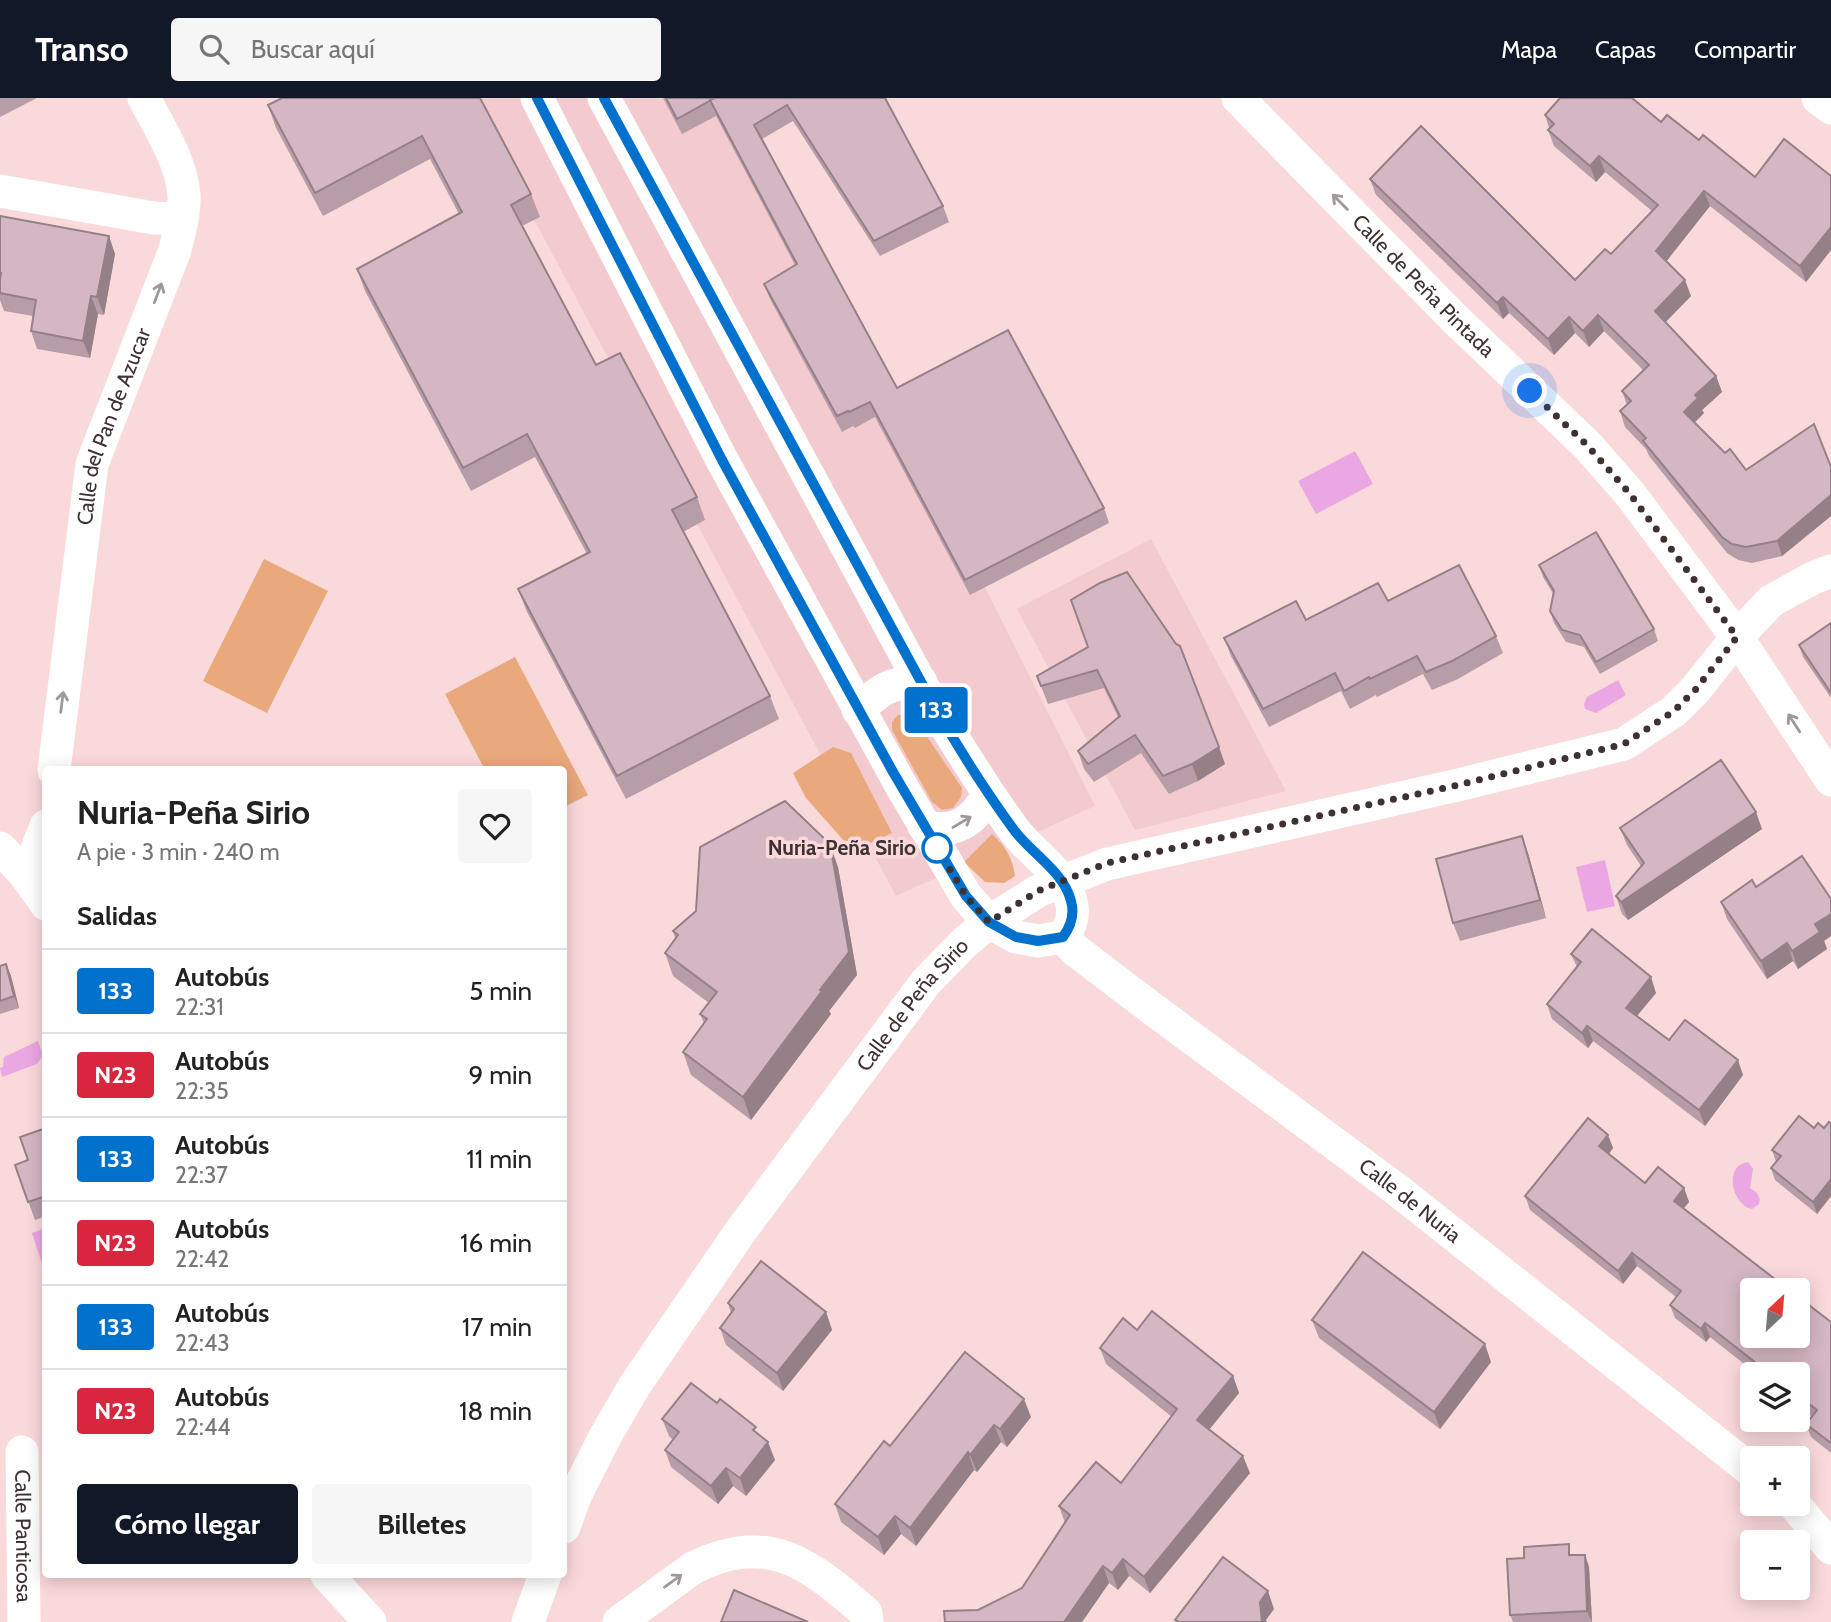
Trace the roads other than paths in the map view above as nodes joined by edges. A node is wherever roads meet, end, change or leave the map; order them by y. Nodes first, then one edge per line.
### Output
1 (144, 98) edge
2 (537, 98) edge
3 (604, 98) edge
4 (1238, 98) edge
5 (1818, 98) edge
6 (1831, 108) edge
7 (0, 191) edge
8 (183, 219) junction
9 (1831, 572) edge
10 (1737, 637) junction
11 (921, 682) junction
12 (858, 710) junction
13 (54, 766) edge
14 (1831, 780) edge
15 (988, 794) junction
16 (924, 826) junction
17 (42, 836) edge
18 (0, 848) edge
19 (24, 873) junction
20 (1062, 880) junction
21 (42, 898) edge
22 (989, 922) junction
23 (1063, 937) junction
24 (22, 1451) edge
25 (1740, 1461) edge
26 (1804, 1516) edge
27 (567, 1520) edge
28 (1831, 1548) edge
29 (330, 1578) edge
30 (544, 1578) edge
31 (527, 1619) edge
32 (24, 1622) edge
33 (370, 1622) edge
34 (619, 1622) edge
35 (867, 1622) edge

1 - 8 street, Calle del Pan de Azucar
2 - 12 street
3 - 11 street
10 -> 4 street, Calle de Peña Pintada
5 - 6 street
7 - 8 street
13 -> 8 street, Calle del Pan de Azucar
9 - 10 street, Calle de Peña Sirio
14 -> 10 street, Calle de Peña Pintada
10 - 20 street, Calle de Peña Sirio
11 - 12 street
11 - 15 street
12 - 16 street
16 -> 15 street
15 - 20 street
16 - 22 street
17 - 19 street
18 - 19 street
19 - 21 street
20 - 22 street, Calle de Peña Sirio
20 - 23 street
22 - 23 street
22 - 27 street, Calle de Peña Sirio
23 - 25 street, Calle de Nuria
24 - 32 street, Calle Panticosa
26 - 28 street
29 - 33 street
30 - 31 street
34 -> 35 street

